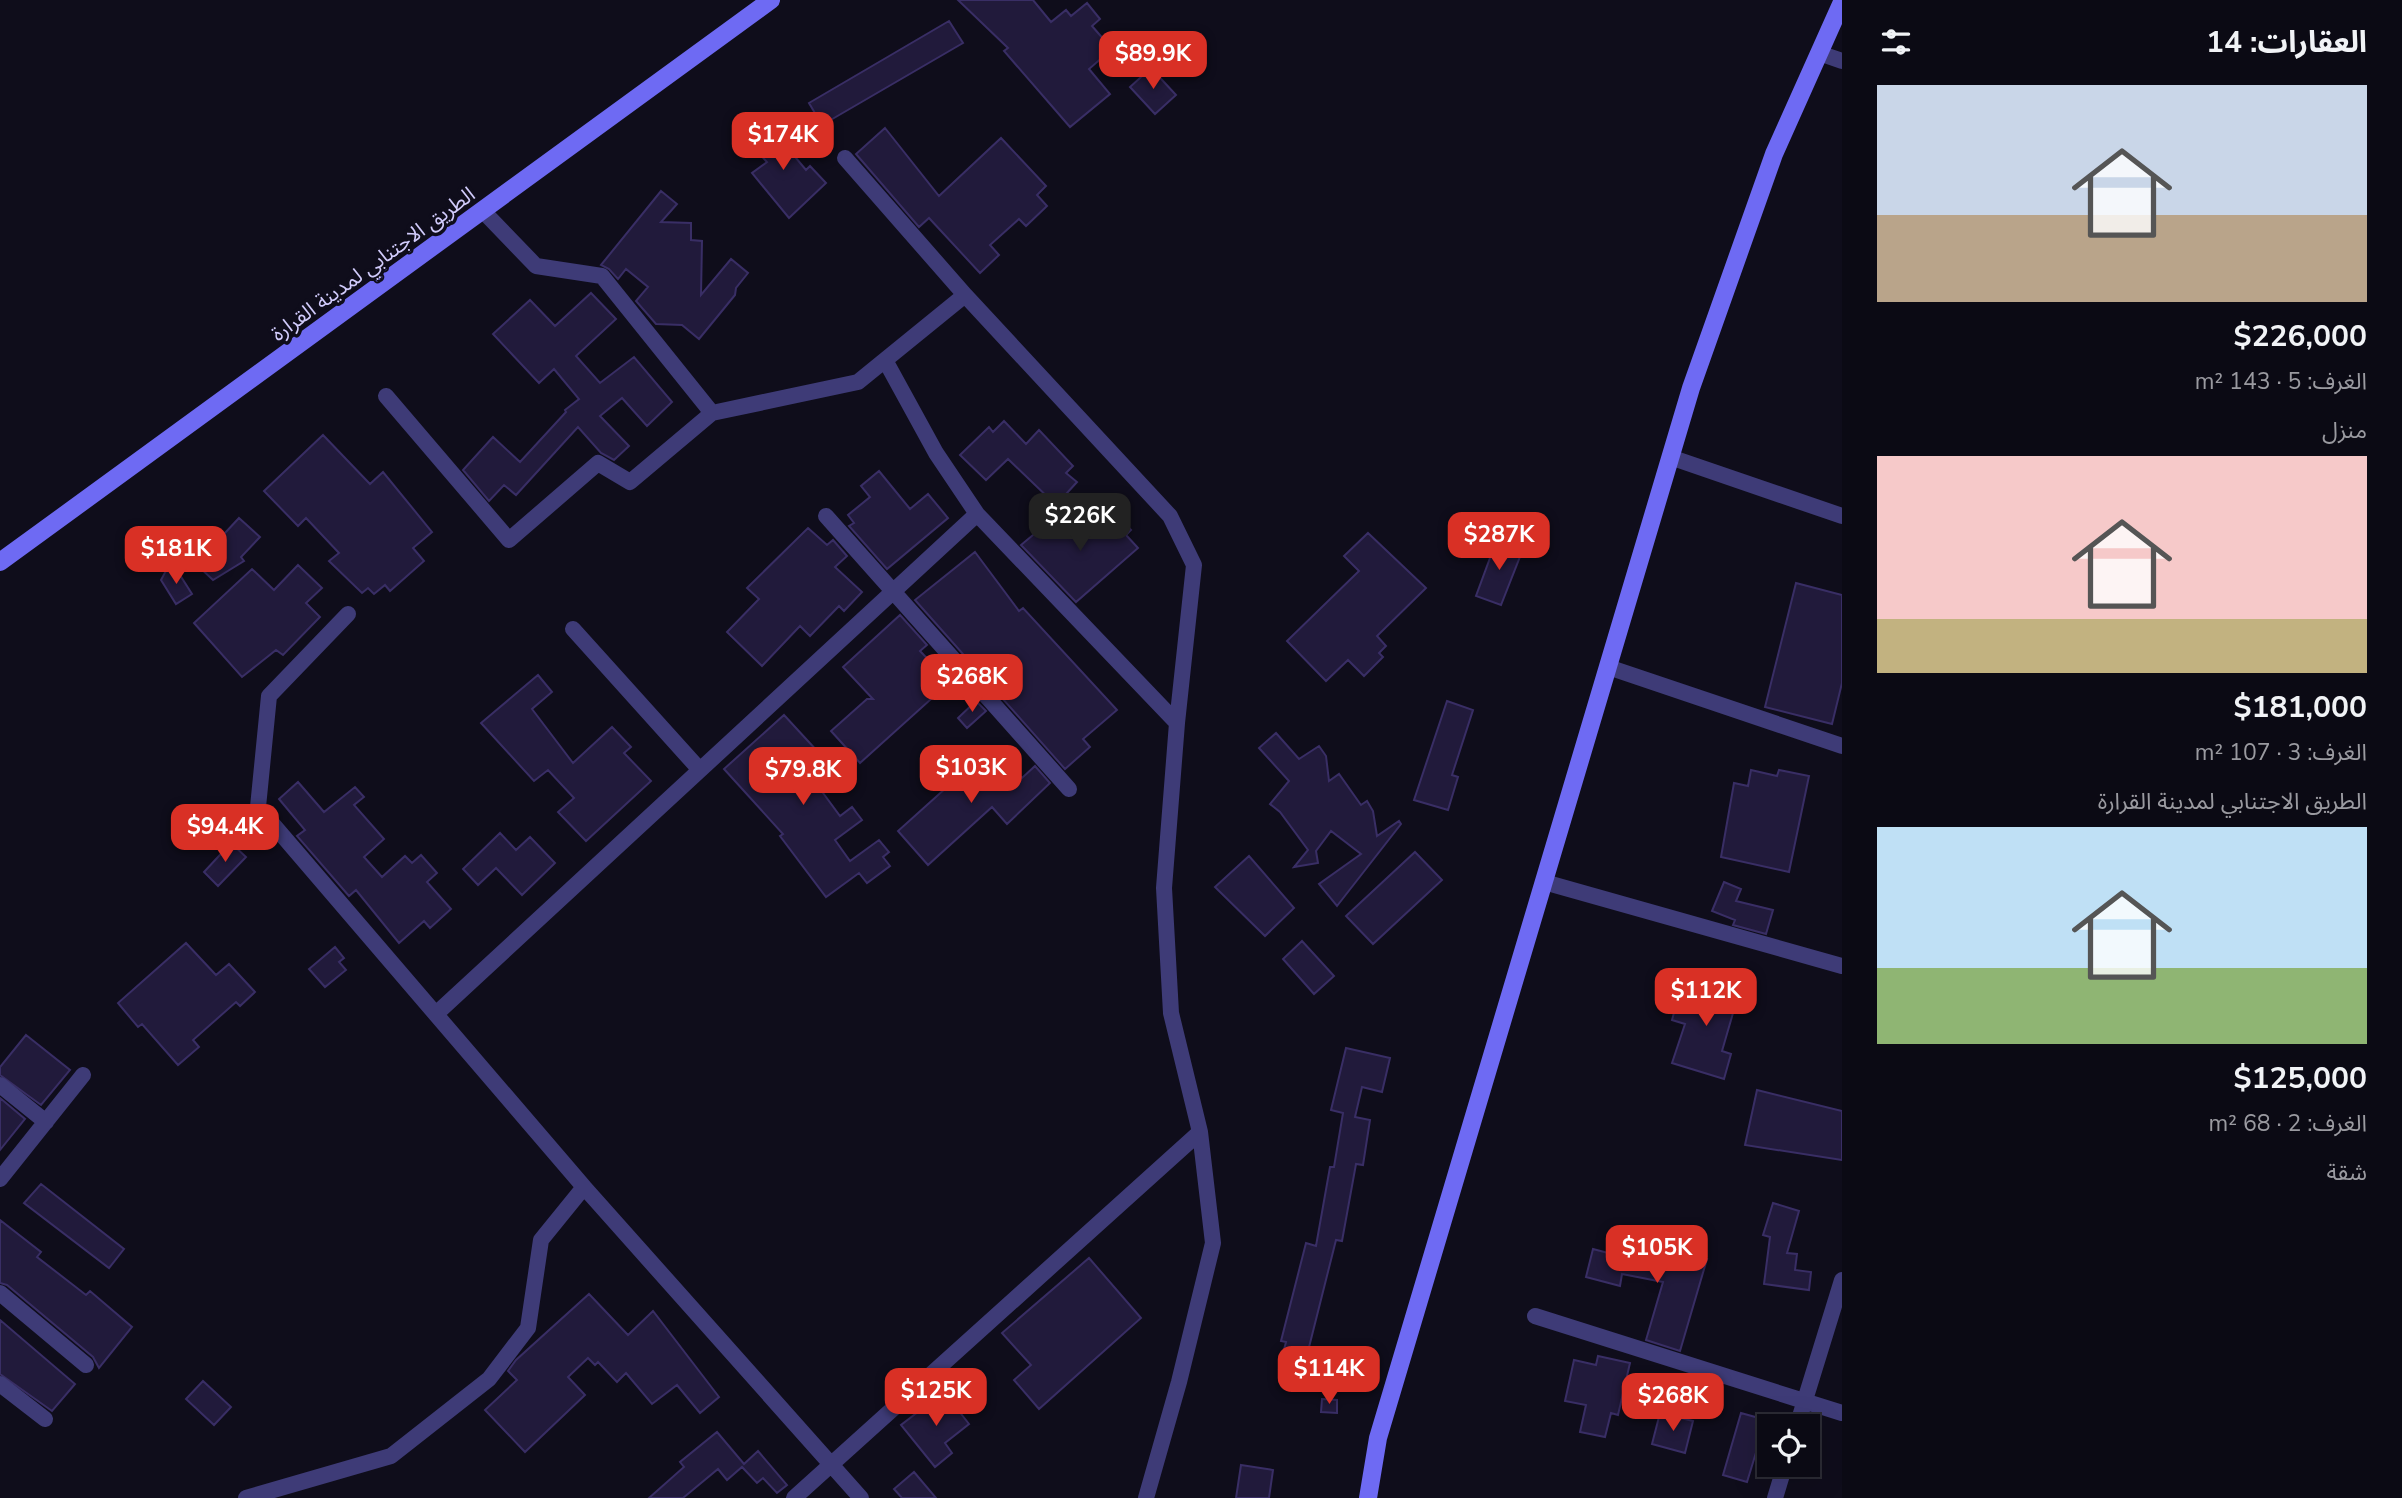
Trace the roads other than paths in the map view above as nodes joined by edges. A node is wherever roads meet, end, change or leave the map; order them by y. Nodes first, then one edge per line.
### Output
1 (771, 0) edge
2 (1842, 2) edge
3 (1819, 53) junction
4 (1842, 61) edge
5 (845, 158) dead end
6 (483, 211) junction
7 (965, 295) junction
8 (885, 360) junction
9 (386, 396) dead end
10 (712, 413) junction
11 (1671, 457) junction
12 (976, 514) junction
13 (826, 516) dead end
14 (1842, 516) edge
15 (0, 562) edge
16 (895, 590) junction
17 (348, 614) dead end
18 (573, 629) dead end
19 (1608, 667) junction
20 (1177, 723) junction
21 (1842, 746) edge
22 (700, 770) junction
23 (1069, 789) dead end
24 (1544, 882) junction
25 (1842, 966) edge
26 (436, 1014) junction
27 (83, 1075) dead end
28 (0, 1085) edge
29 (46, 1122) junction
30 (1200, 1132) junction
31 (0, 1179) edge
32 (584, 1187) junction
33 (1842, 1280) edge
34 (0, 1293) edge
35 (1535, 1316) dead end
36 (86, 1365) dead end
37 (0, 1384) edge
38 (1805, 1401) junction
39 (1842, 1413) edge
40 (1801, 1414) edge
41 (45, 1419) dead end
42 (830, 1466) junction
43 (1782, 1477) edge
44 (246, 1498) edge
45 (794, 1498) edge
46 (861, 1498) edge
47 (1146, 1498) edge
48 (1368, 1498) edge
49 (1775, 1498) edge

1 - 6 main road, الطريق الاجتنابي لمدينة القرارة
2 - 3 main road
3 - 4 street
3 - 11 main road
5 - 7 street
6 - 10 street
6 - 15 main road, الطريق الاجتنابي لمدينة القرارة
7 - 8 street
7 - 20 street
8 - 10 street
8 - 12 street
9 - 10 street
11 - 14 street
11 - 19 main road
12 - 16 street
12 - 20 street
13 - 16 street
16 - 22 street
16 - 23 street
17 - 26 street
18 - 22 street
19 - 21 street
19 - 24 main road
20 - 30 street
22 - 26 street
24 - 25 street
24 - 48 main road
26 - 32 street
27 - 29 street
28 - 29 street
29 - 31 street
30 - 42 street
30 - 47 street
32 - 42 street
32 - 44 street
33 - 38 street
34 - 36 street
35 - 38 street
37 - 41 street
38 - 39 street
38 - 40 street
42 - 45 street
42 - 46 street
43 - 49 street

